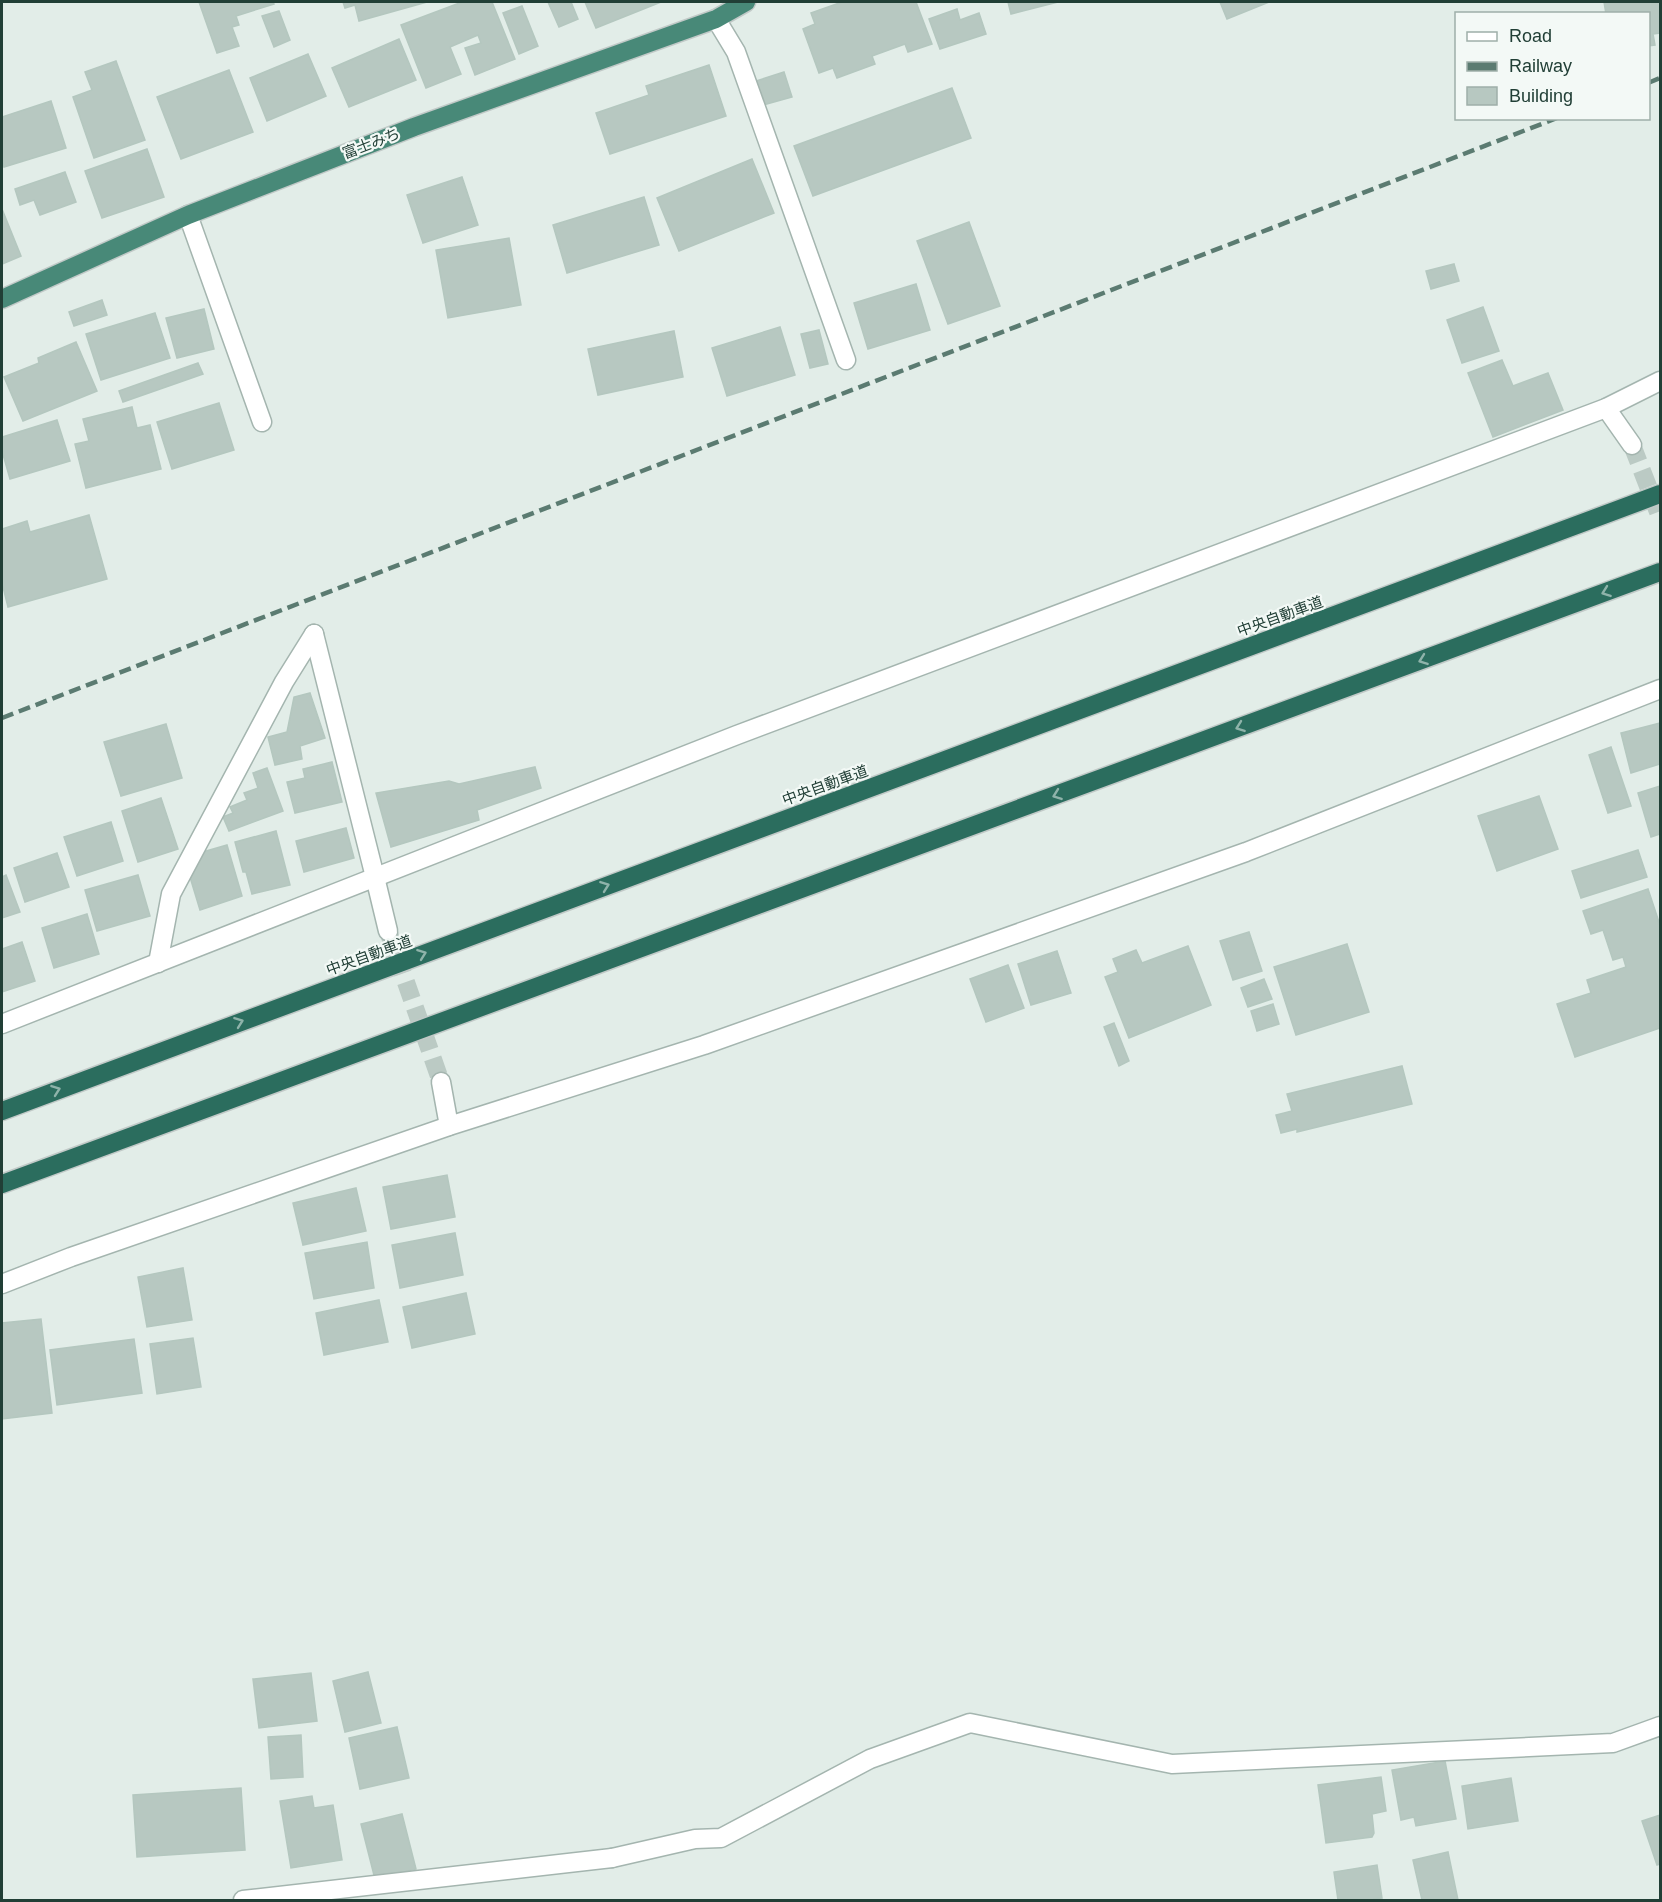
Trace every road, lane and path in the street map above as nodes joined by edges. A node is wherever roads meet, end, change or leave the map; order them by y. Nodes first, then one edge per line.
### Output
1 (746, 2) edge
2 (716, 19) junction
3 (188, 215) junction
4 (2, 299) edge
5 (846, 360) dead end
6 (1660, 381) edge
7 (1606, 408) junction
8 (262, 422) dead end
9 (1632, 445) tunnel mouth
10 (1660, 494) edge
11 (1660, 572) edge
12 (1660, 689) edge
13 (375, 877) junction
14 (388, 931) tunnel mouth
15 (158, 963) junction
16 (2, 1024) edge
17 (441, 1082) tunnel mouth
18 (2, 1111) edge
19 (449, 1126) junction
20 (2, 1184) edge
21 (2, 1284) edge
22 (1660, 1726) edge
23 (243, 1900) edge

1 - 2 highway, 富士みち
2 - 3 highway, 富士みち
2 - 5 street
3 - 4 highway, 富士みち
3 - 8 street
6 - 7 street
7 - 9 street
7 - 13 street
18 -> 10 highway, 中央自動車道
11 -> 20 highway
12 - 19 street
13 - 14 street
13 - 15 street
13 - 15 street
15 - 16 street
17 - 19 street
19 - 21 street
22 - 23 street

